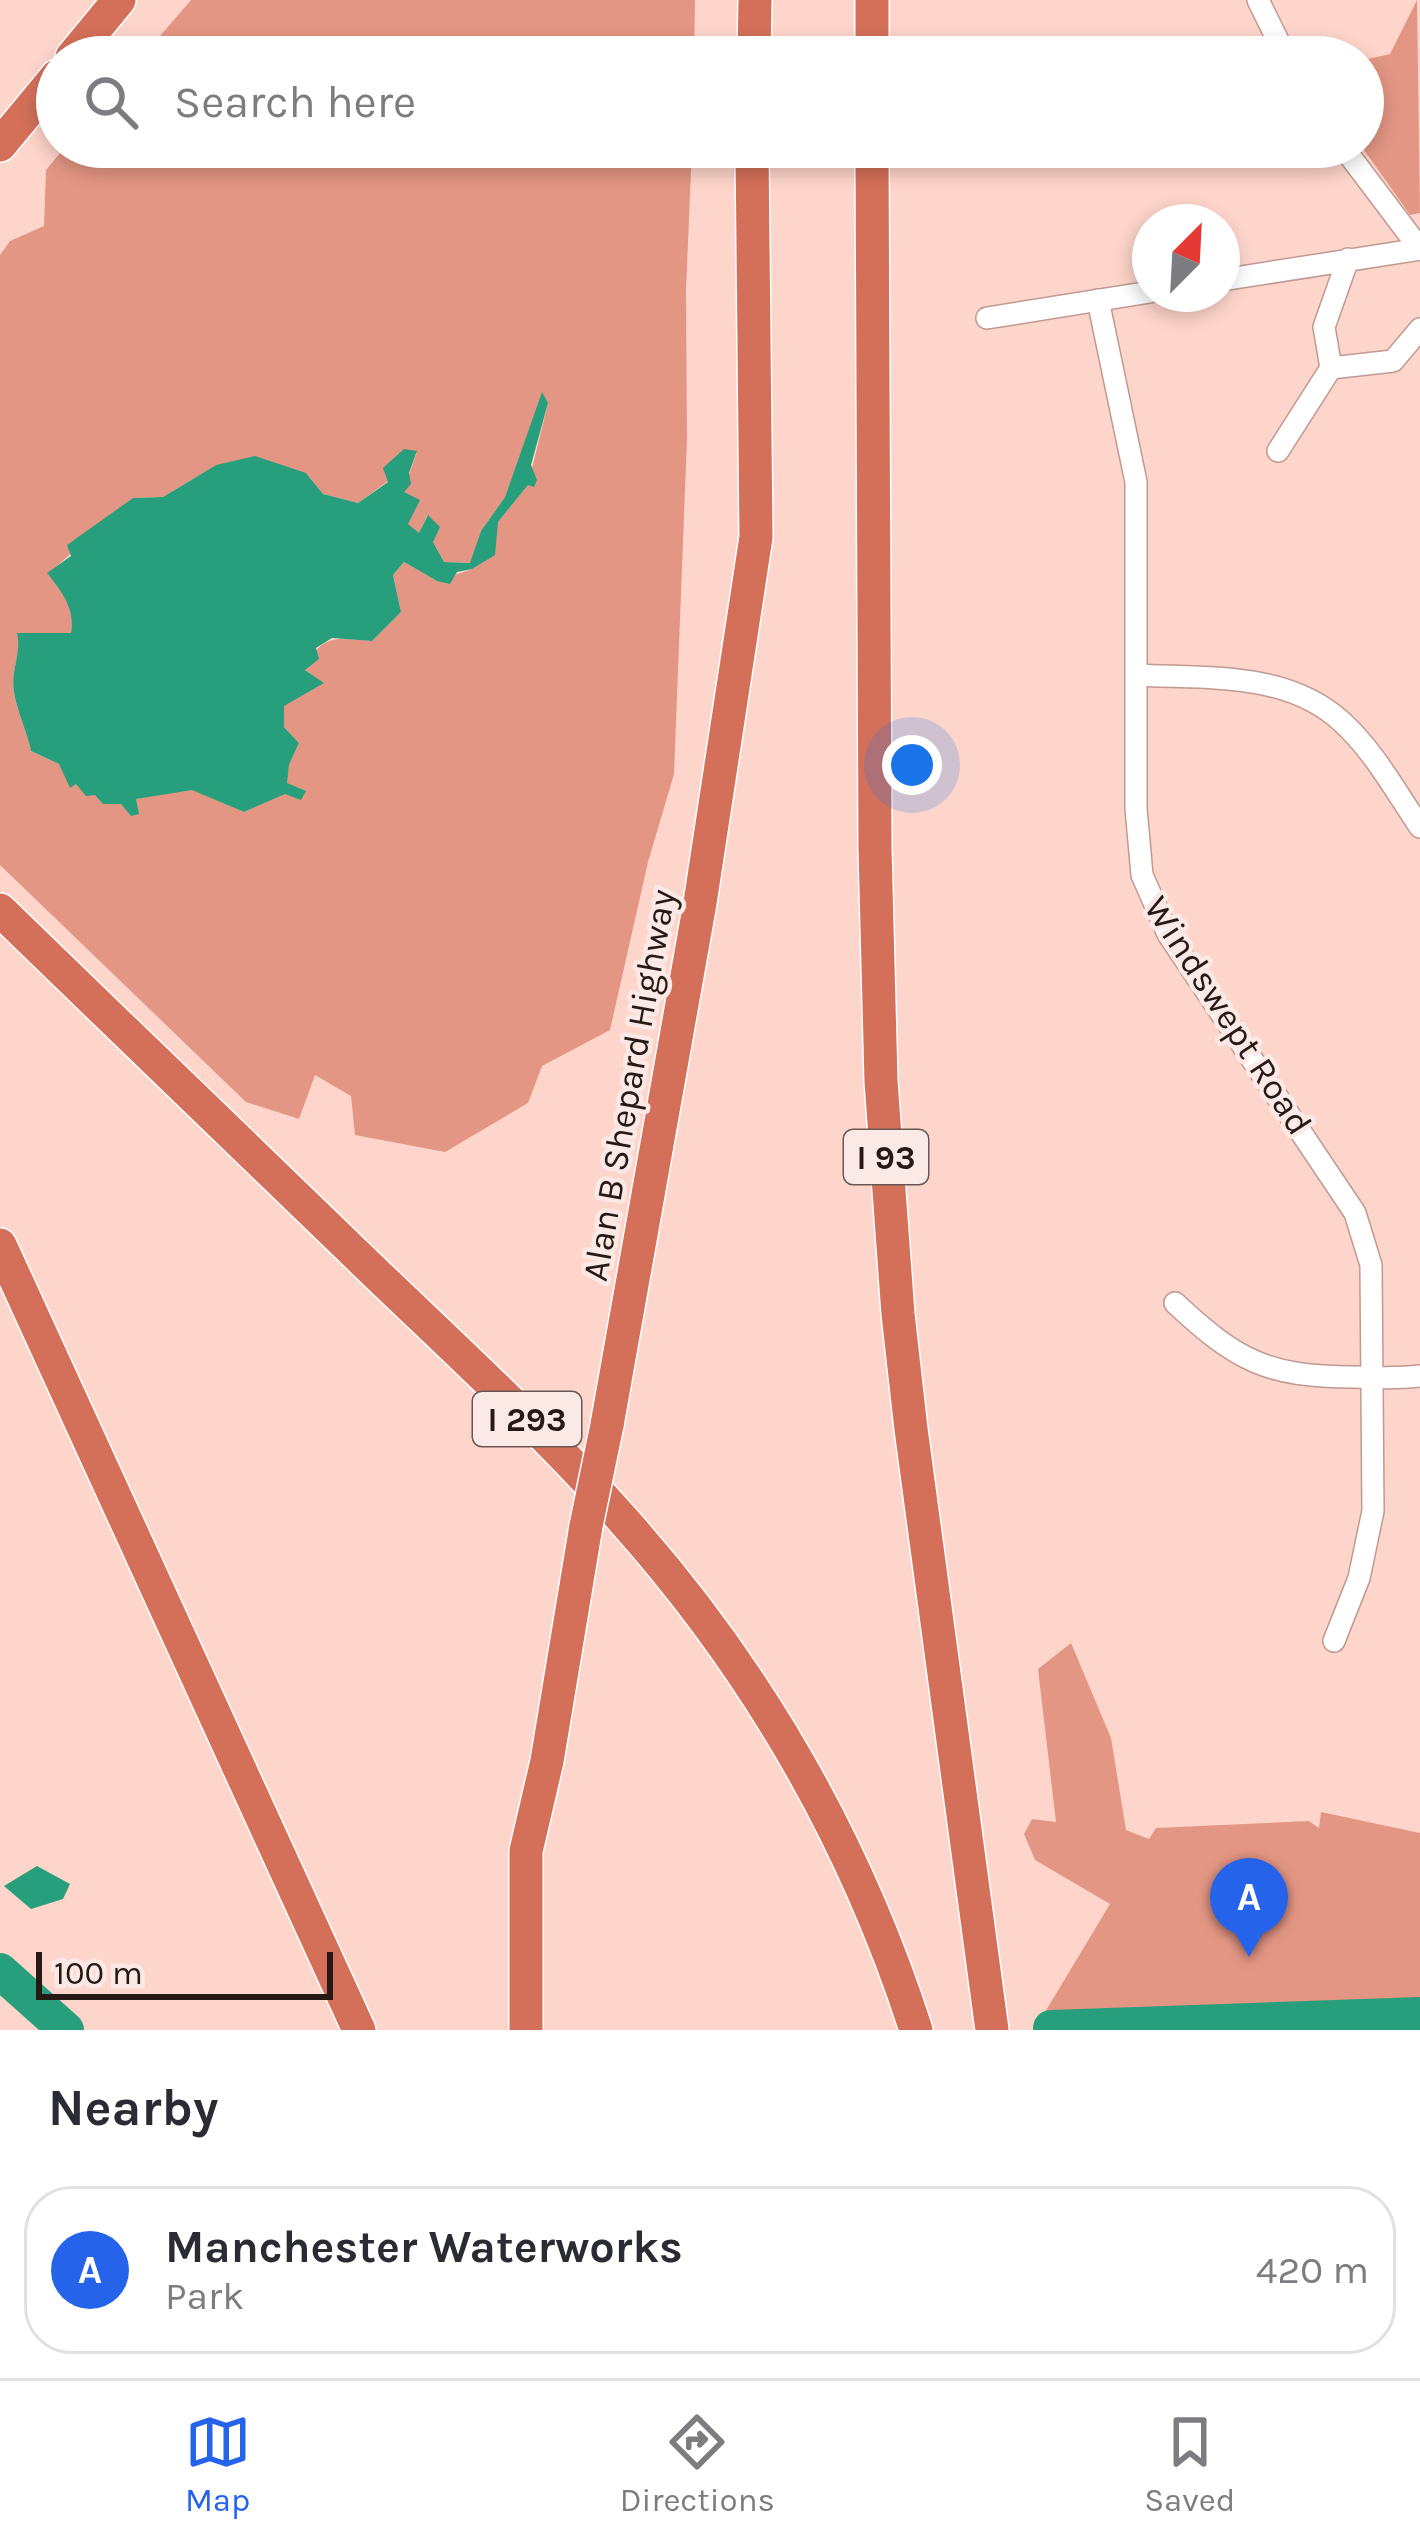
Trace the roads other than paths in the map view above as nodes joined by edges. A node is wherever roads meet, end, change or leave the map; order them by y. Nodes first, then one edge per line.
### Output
1 (119, 0) edge
2 (754, 0) edge
3 (872, 0) edge
4 (1258, 0) edge
5 (90, 36) edge
6 (754, 36) edge
7 (872, 36) edge
8 (1276, 36) edge
9 (36, 101) edge
10 (0, 145) edge
11 (752, 168) edge
12 (872, 168) edge
13 (1359, 168) edge
14 (1420, 249) edge
15 (1348, 259) junction
16 (1240, 277) edge
17 (1132, 295) edge
18 (1098, 300) junction
19 (987, 318) dead end
20 (1420, 329) edge
21 (1331, 368) junction
22 (1277, 452) dead end
23 (1137, 675) junction
24 (1420, 827) edge
25 (0, 910) edge
26 (0, 1245) edge
27 (1175, 1303) dead end
28 (1420, 1376) edge
29 (1372, 1378) junction
30 (1334, 1641) dead end
31 (359, 2030) edge
32 (526, 2030) edge
33 (916, 2030) edge
34 (992, 2030) edge

1 - 5 highway
2 - 6 highway
3 - 7 highway
4 - 8 street
9 - 10 highway
11 - 32 highway, Alan B Shepard Highway, bridge
12 - 34 highway, I 93
13 - 14 street
14 - 15 street
15 - 16 street
15 - 21 street
17 - 18 street
18 - 19 street
18 - 23 street, Windswept Road
20 - 21 street
21 - 22 street
23 - 24 street
23 - 29 street, Windswept Road
25 - 33 highway, I 293
26 - 31 highway
27 - 29 street
28 - 29 street
29 - 30 street, Windswept Road

